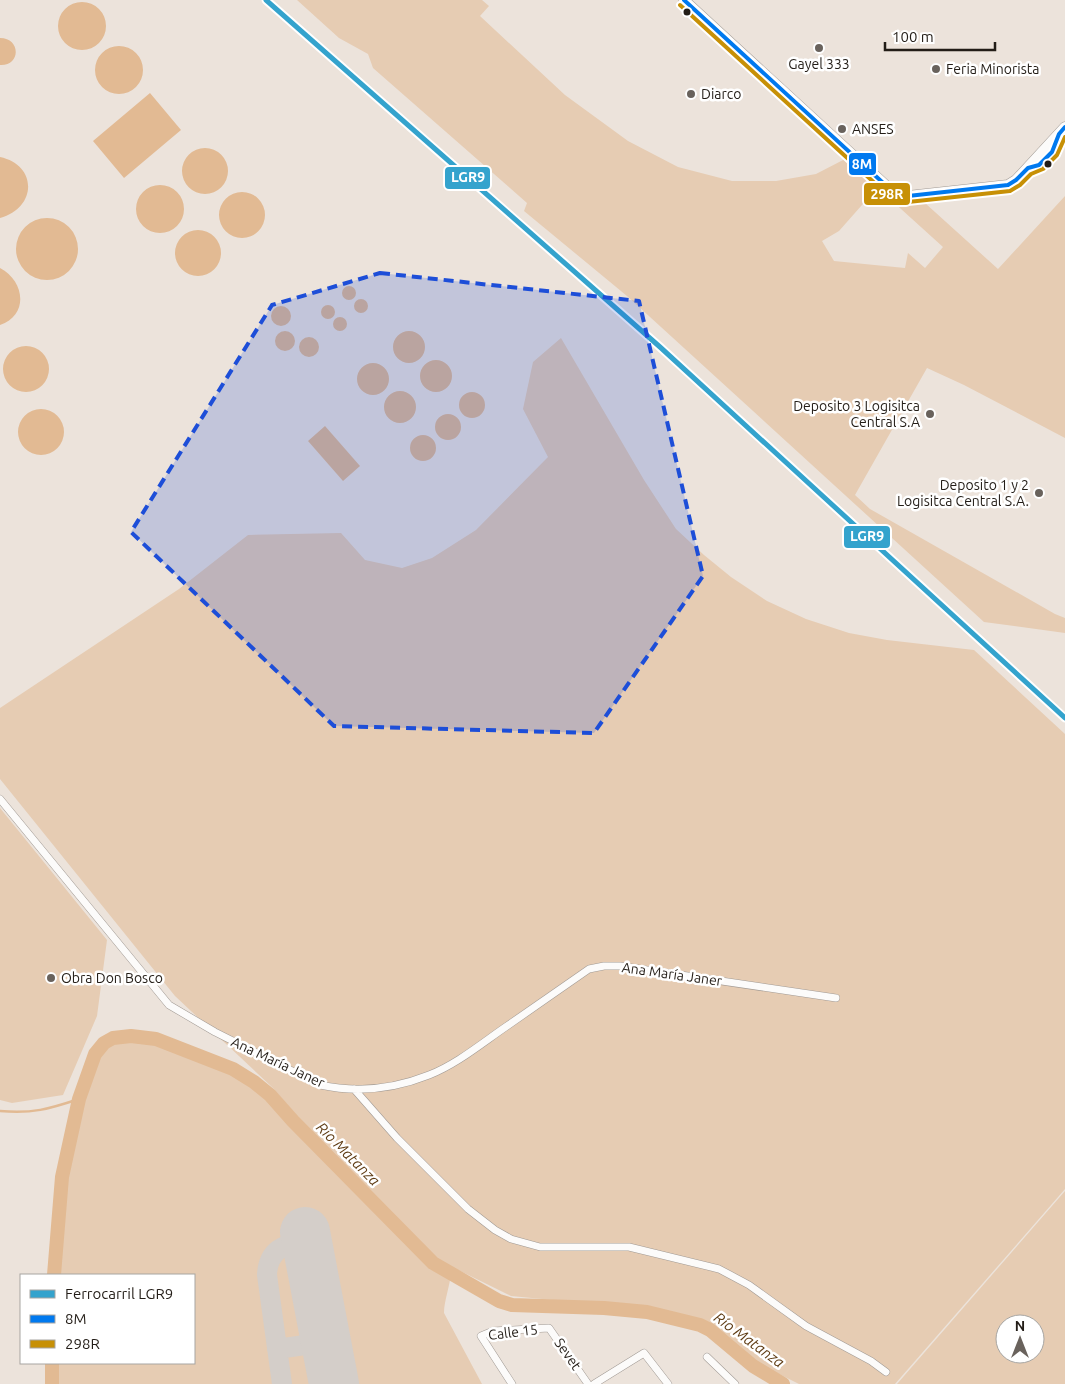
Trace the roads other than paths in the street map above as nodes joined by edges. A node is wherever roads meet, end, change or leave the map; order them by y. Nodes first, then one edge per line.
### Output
1 (684, 0) edge
2 (1065, 127) edge
3 (0, 799) edge
4 (836, 998) dead end
5 (354, 1089) junction
6 (544, 1328) joint
7 (707, 1357) dead end
8 (886, 1372) dead end
9 (512, 1384) edge
10 (588, 1384) edge
11 (594, 1384) edge
12 (668, 1384) edge
13 (735, 1384) edge

1 - 2 street
3 - 5 street, Ana María Janer
4 - 5 street, Ana María Janer
5 - 8 street
6 - 9 street, Calle 15
6 - 10 street, Sevet
7 - 13 street
11 - 12 street

